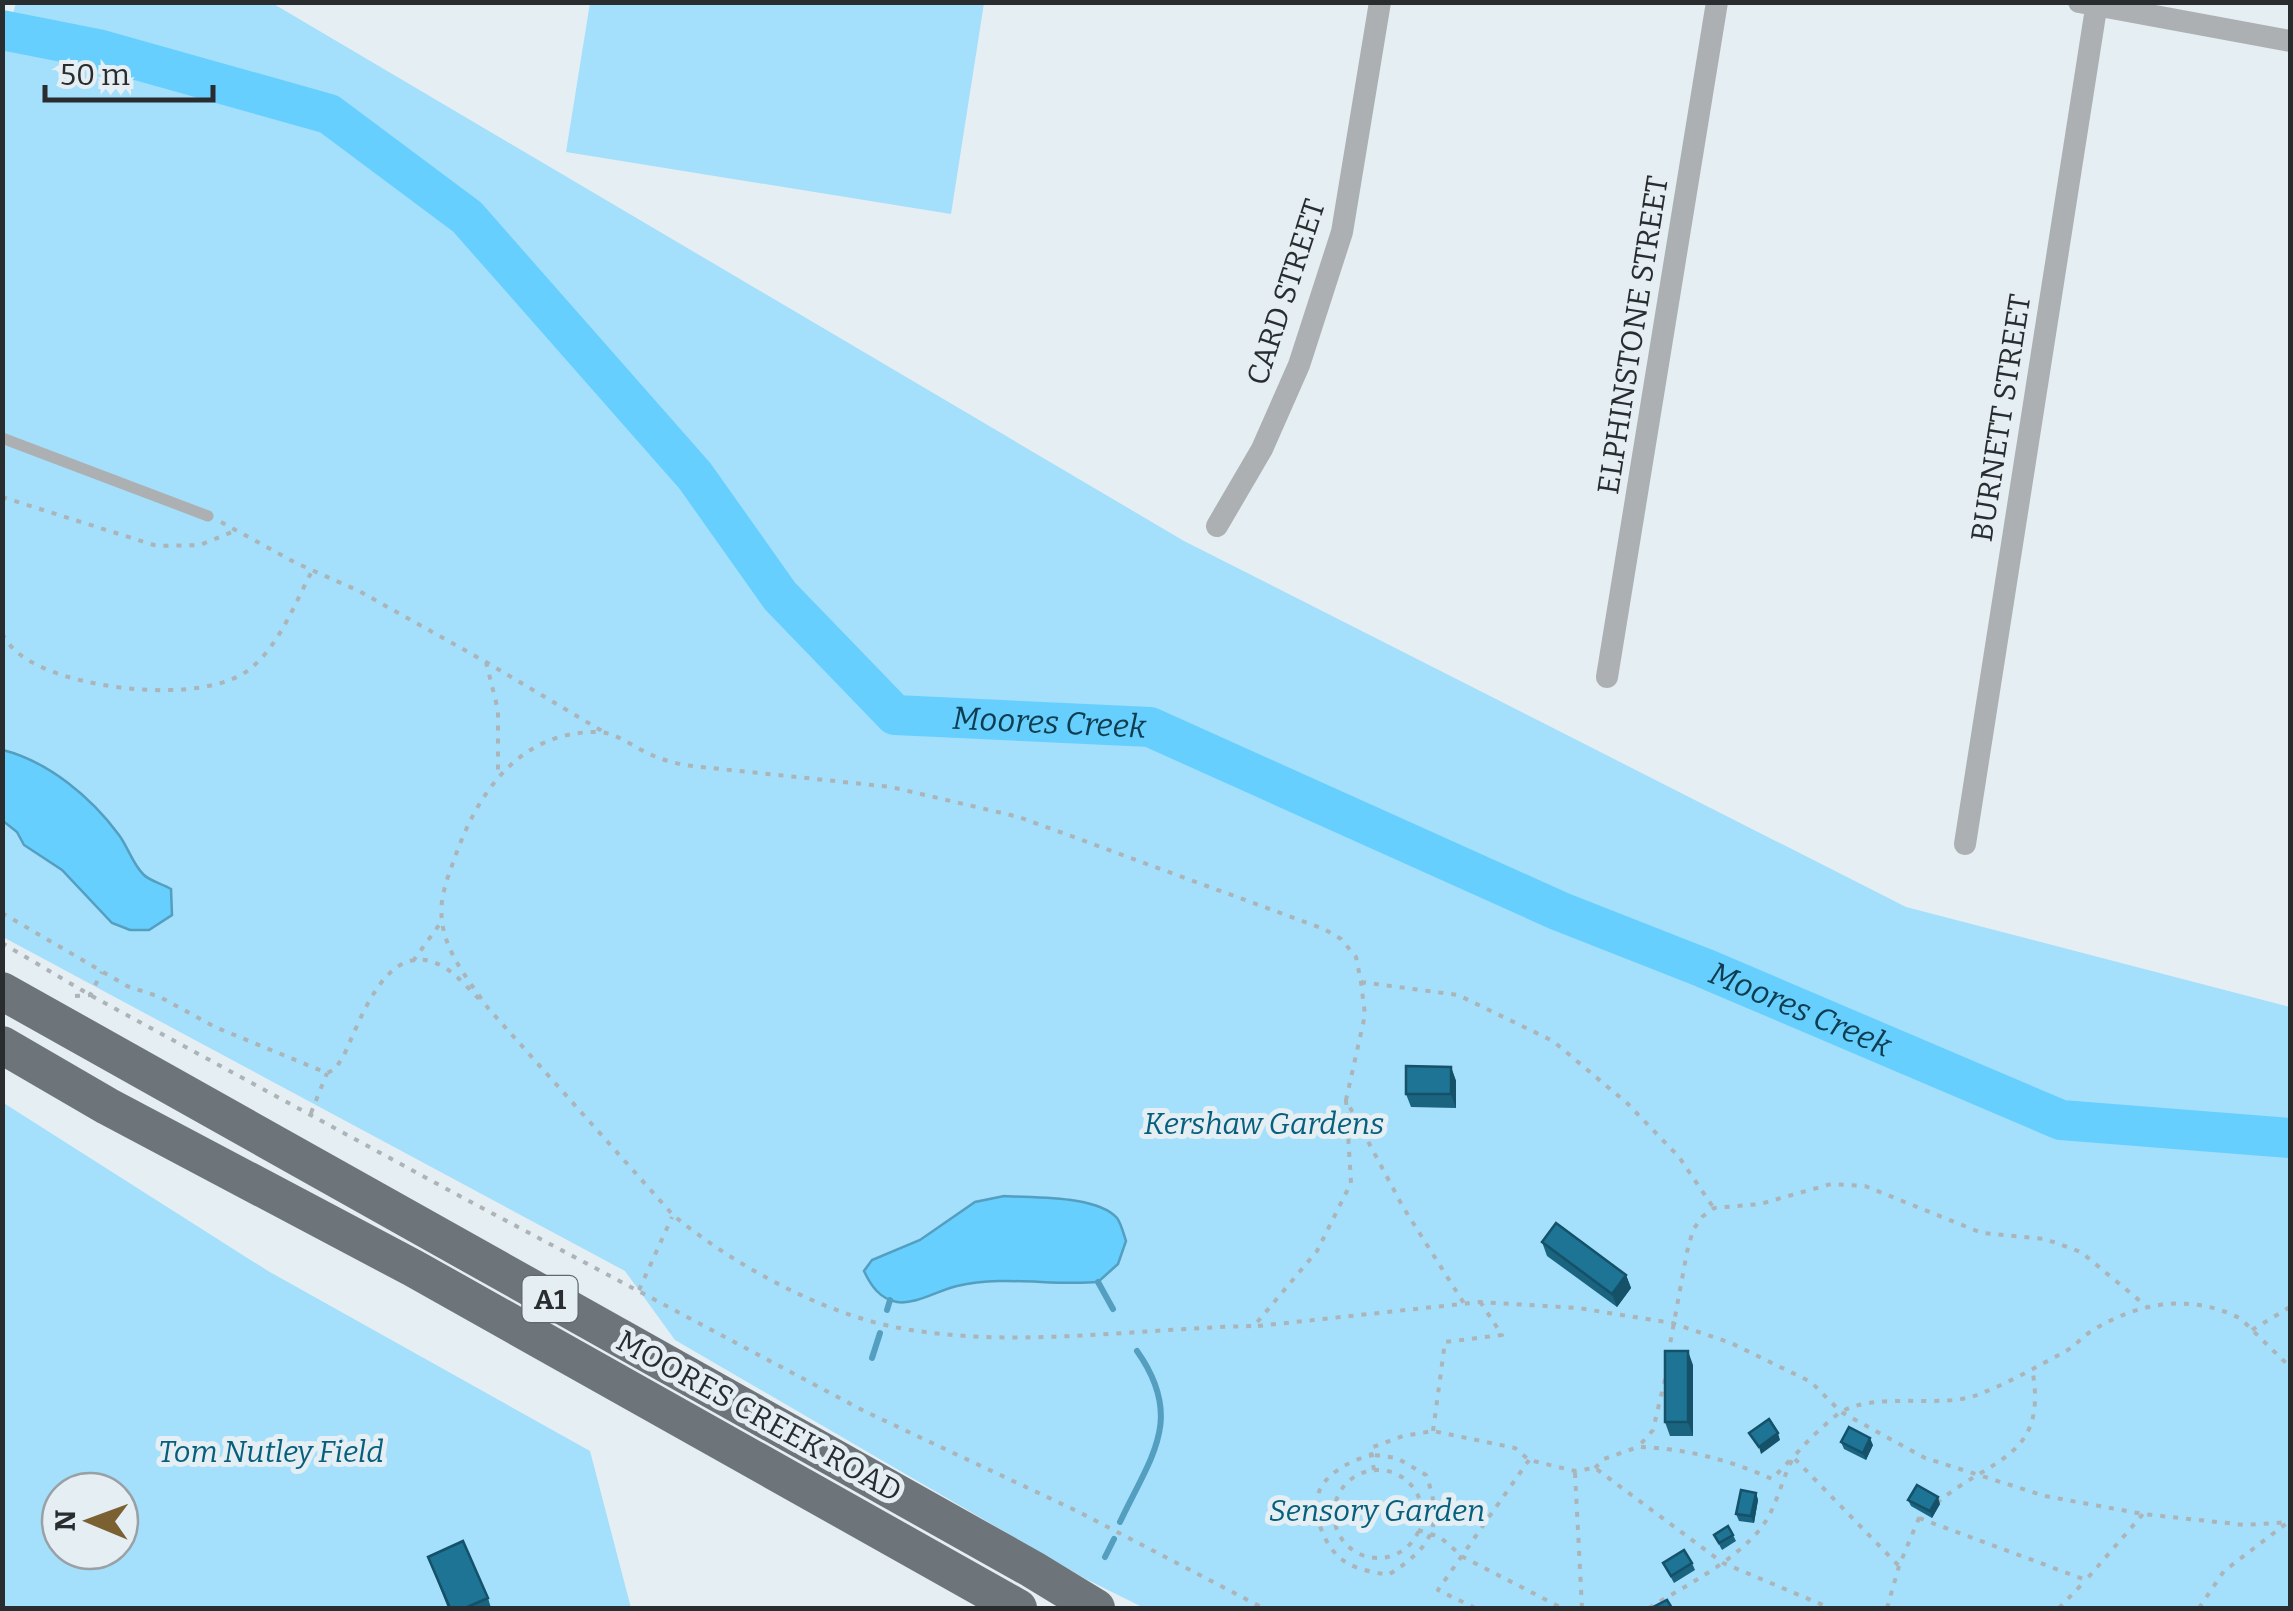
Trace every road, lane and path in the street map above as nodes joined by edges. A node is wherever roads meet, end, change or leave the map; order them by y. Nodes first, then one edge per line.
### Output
1 (1380, 2) edge
2 (1717, 2) edge
3 (2091, 4) edge
4 (2290, 41) edge
5 (2, 438) edge
6 (2, 496) edge
7 (208, 516) joint
8 (1217, 526) dead end
9 (239, 529) junction
10 (313, 570) junction
11 (2, 634) edge
12 (486, 662) junction
13 (1608, 677) dead end
14 (602, 732) junction
15 (498, 774) junction
16 (1965, 844) dead end
17 (2, 913) edge
18 (442, 920) junction
19 (2, 942) edge
20 (413, 961) junction
21 (102, 972) junction
22 (1361, 982) junction
23 (2, 991) edge
24 (90, 995) junction
25 (488, 1008) junction
26 (2, 1045) edge
27 (327, 1073) junction
28 (1346, 1100) junction
29 (311, 1113) junction
30 (1714, 1208) junction
31 (673, 1216) junction
32 (638, 1290) junction
33 (1480, 1302) junction
34 (1465, 1305) junction
35 (2146, 1306) junction
36 (2290, 1307) edge
37 (1672, 1323) junction
38 (1254, 1326) junction
39 (2252, 1330) junction
40 (2290, 1367) edge
41 (2032, 1368) junction
42 (1841, 1412) junction
43 (1434, 1430) junction
44 (1638, 1448) junction
45 (1371, 1455) junction
46 (1793, 1456) junction
47 (1530, 1460) junction
48 (1595, 1468) junction
49 (1374, 1470) junction
50 (1575, 1471) junction
51 (1980, 1475) junction
52 (2144, 1514) junction
53 (1919, 1518) junction
54 (2289, 1522) edge
55 (1418, 1530) junction
56 (1432, 1534) junction
57 (1345, 1543) junction
58 (1332, 1551) junction
59 (1463, 1557) junction
60 (1723, 1563) junction
61 (1899, 1566) junction
62 (2086, 1580) junction
63 (1465, 1606) edge
64 (1018, 1608) edge
65 (1096, 1608) edge
66 (1262, 1608) edge
67 (1475, 1608) edge
68 (1562, 1608) edge
69 (1582, 1608) edge
70 (1649, 1608) edge
71 (1830, 1608) edge
72 (1887, 1608) edge
73 (2060, 1608) edge
74 (2199, 1608) edge

1 - 8 street, CARD STREET
2 - 13 street, ELPHINSTONE STREET
3 - 4 street
3 - 16 street, BURNETT STREET
5 - 7 lane
6 - 9 path
7 - 9 path
9 - 10 path
10 - 11 path
10 - 12 path
12 - 14 path
12 - 15 path
14 - 15 path
14 - 22 path
15 - 18 path
17 - 21 path
18 - 20 path
18 - 25 path
19 - 24 path
20 - 25 path
20 - 27 path
21 - 24 path
21 - 27 path
22 - 28 path
22 - 30 path
23 - 65 highway, MOORES CREEK ROAD / A1
24 - 29 path
25 - 31 path
26 - 64 highway, MOORES CREEK ROAD / A1
27 - 29 path
28 - 34 path
28 - 38 path
29 - 32 path
30 - 35 path
30 - 37 path
31 - 32 path
31 - 38 path
32 - 66 path
33 - 34 path
33 - 37 path
33 - 43 path
34 - 38 path
35 - 39 path
35 - 41 path
36 - 39 path
37 - 42 path
37 - 44 path
39 - 40 path
41 - 42 path
41 - 51 path
42 - 46 path
42 - 51 path
43 - 45 path
43 - 47 path
44 - 46 path
44 - 48 path
45 - 49 path
45 - 56 path
45 - 58 path
46 - 60 path
46 - 61 path
47 - 50 path
47 - 59 path
48 - 50 path
48 - 60 path
49 - 55 path
49 - 57 path
50 - 69 path
51 - 52 path
51 - 53 path
52 - 54 path
52 - 62 path
53 - 61 path
53 - 62 path
54 - 74 path
55 - 56 path
55 - 57 path
56 - 58 path
56 - 59 path
57 - 58 path
59 - 63 path
59 - 68 path
60 - 70 path
60 - 71 path
61 - 72 path
62 - 73 path
63 - 67 path

